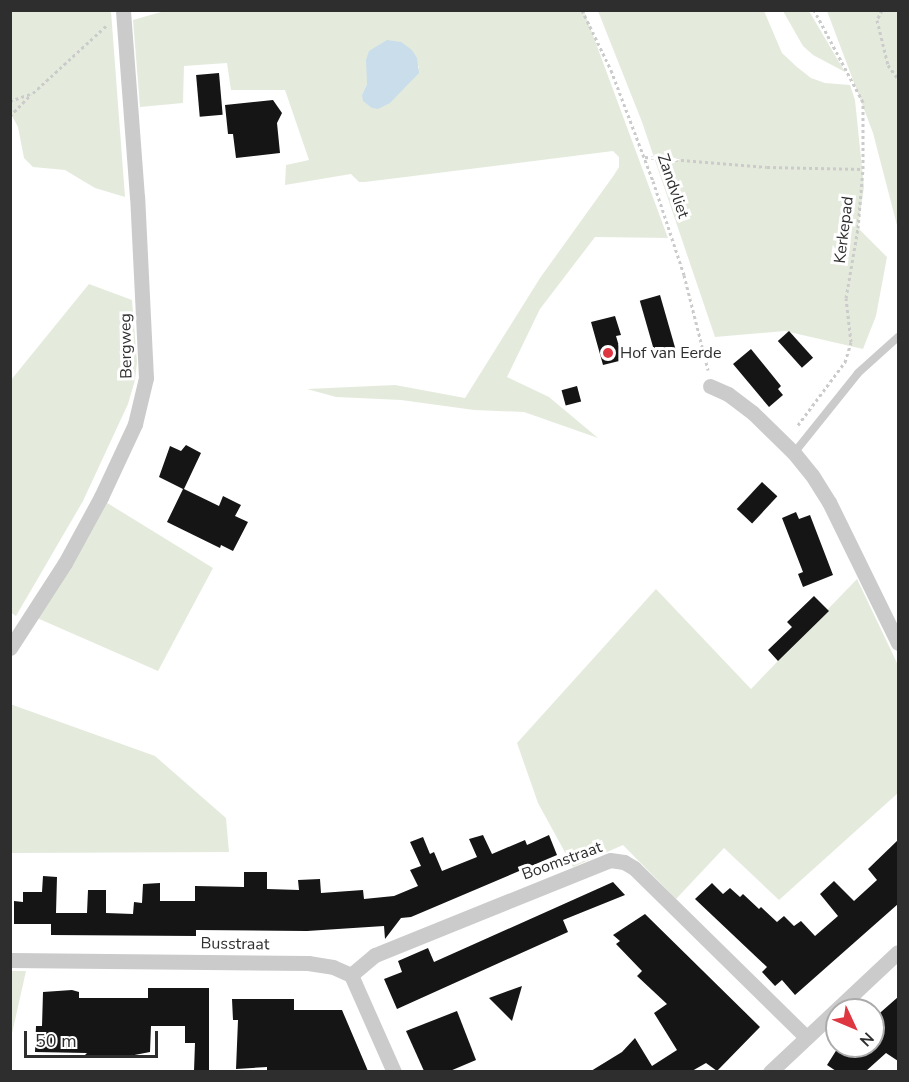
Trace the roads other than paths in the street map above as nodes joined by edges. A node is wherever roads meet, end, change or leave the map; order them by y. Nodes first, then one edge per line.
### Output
1 (123, 11) edge
2 (898, 337) edge
3 (707, 381) road end
4 (791, 449) junction
5 (898, 643) edge
6 (10, 648) edge
7 (898, 952) edge
8 (10, 960) edge
9 (351, 975) junction
10 (806, 1037) junction
11 (394, 1071) edge
12 (770, 1071) edge

1 - 6 street, Bergweg
2 - 4 lane
3 - 4 street
4 - 5 street
7 - 10 street
8 - 9 street, Busstraat
9 - 10 street, Boomstraat
9 - 11 street
10 - 12 street

